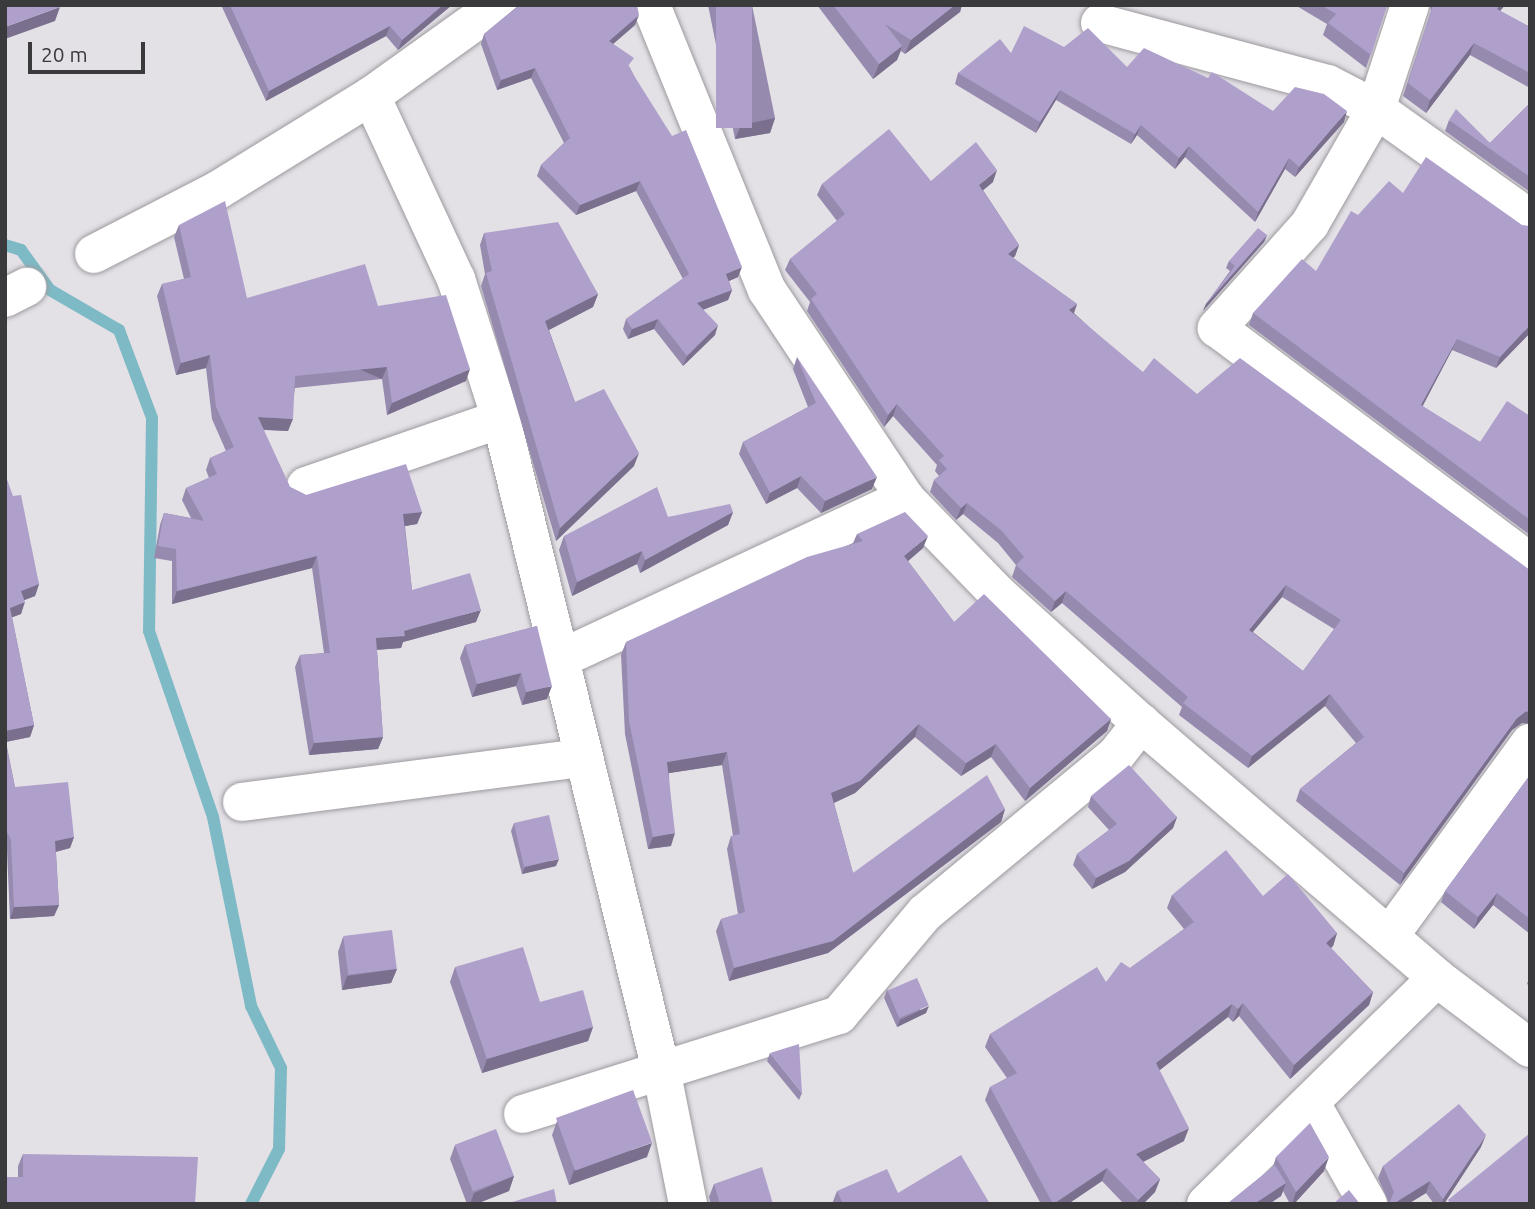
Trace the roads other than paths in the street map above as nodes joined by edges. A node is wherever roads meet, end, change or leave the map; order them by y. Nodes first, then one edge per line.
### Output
1 (498, 5) edge
2 (651, 5) edge
3 (1410, 5) edge
4 (1100, 23) dead end
5 (371, 96) junction
6 (1376, 108) junction
7 (1530, 219) edge
8 (94, 254) dead end
9 (501, 419) junction
10 (306, 486) dead end
11 (905, 498) junction
12 (1530, 562) edge
13 (560, 659) junction
14 (1141, 723) junction
15 (1530, 743) edge
16 (582, 758) junction
17 (242, 802) dead end
18 (1390, 935) junction
19 (1437, 978) junction
20 (1530, 1048) edge
21 (662, 1074) junction
22 (1312, 1105) junction
23 (523, 1114) dead end
24 (688, 1204) edge
25 (1206, 1204) edge
26 (1368, 1204) edge

1 - 5 street
2 - 11 street
3 - 6 street
4 - 6 street
5 - 8 street
5 - 9 street
6 - 7 street
6 - 12 street
9 - 10 street
9 - 13 street
11 - 13 street
11 - 14 street
13 - 16 street
14 - 18 street
14 - 21 street
15 - 18 street
16 - 17 street
16 - 21 street
18 - 19 street
19 - 20 street
19 - 22 street
21 - 23 street
21 - 24 street
22 - 25 street
22 - 26 street

